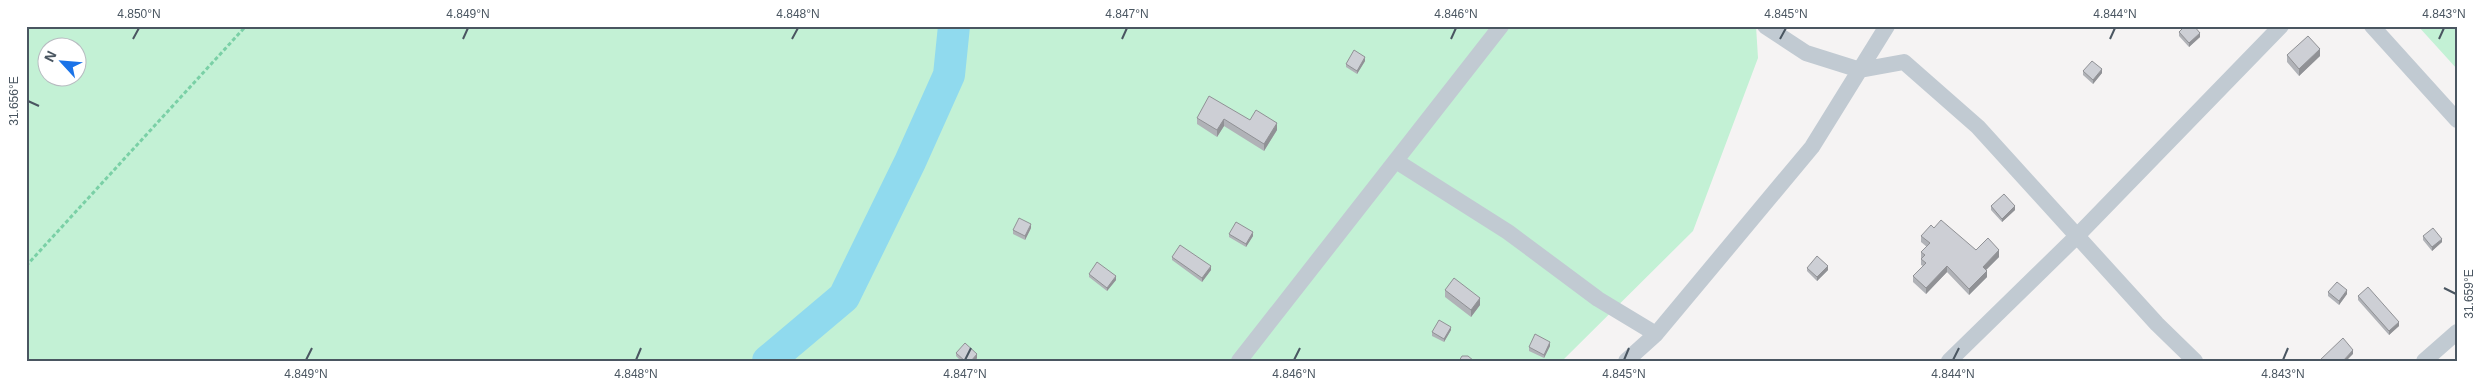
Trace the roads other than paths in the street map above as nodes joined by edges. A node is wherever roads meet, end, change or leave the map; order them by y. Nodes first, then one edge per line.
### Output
1 (1501, 26) edge
2 (1765, 26) edge
3 (1887, 26) edge
4 (2281, 26) edge
5 (2372, 26) edge
6 (1860, 70) junction
7 (2457, 120) edge
8 (1396, 161) junction
9 (2076, 237) junction
10 (2457, 332) edge
11 (1656, 334) junction
12 (1239, 361) edge
13 (1626, 361) edge
14 (1949, 361) edge
15 (2195, 361) edge
16 (2424, 361) edge

1 - 8 street
2 - 6 street
3 - 6 street
4 - 9 street
5 - 7 street
6 - 9 street
6 - 11 street
8 - 11 street
8 - 12 street
9 - 14 street
9 - 15 street
10 - 16 street
11 - 13 street

